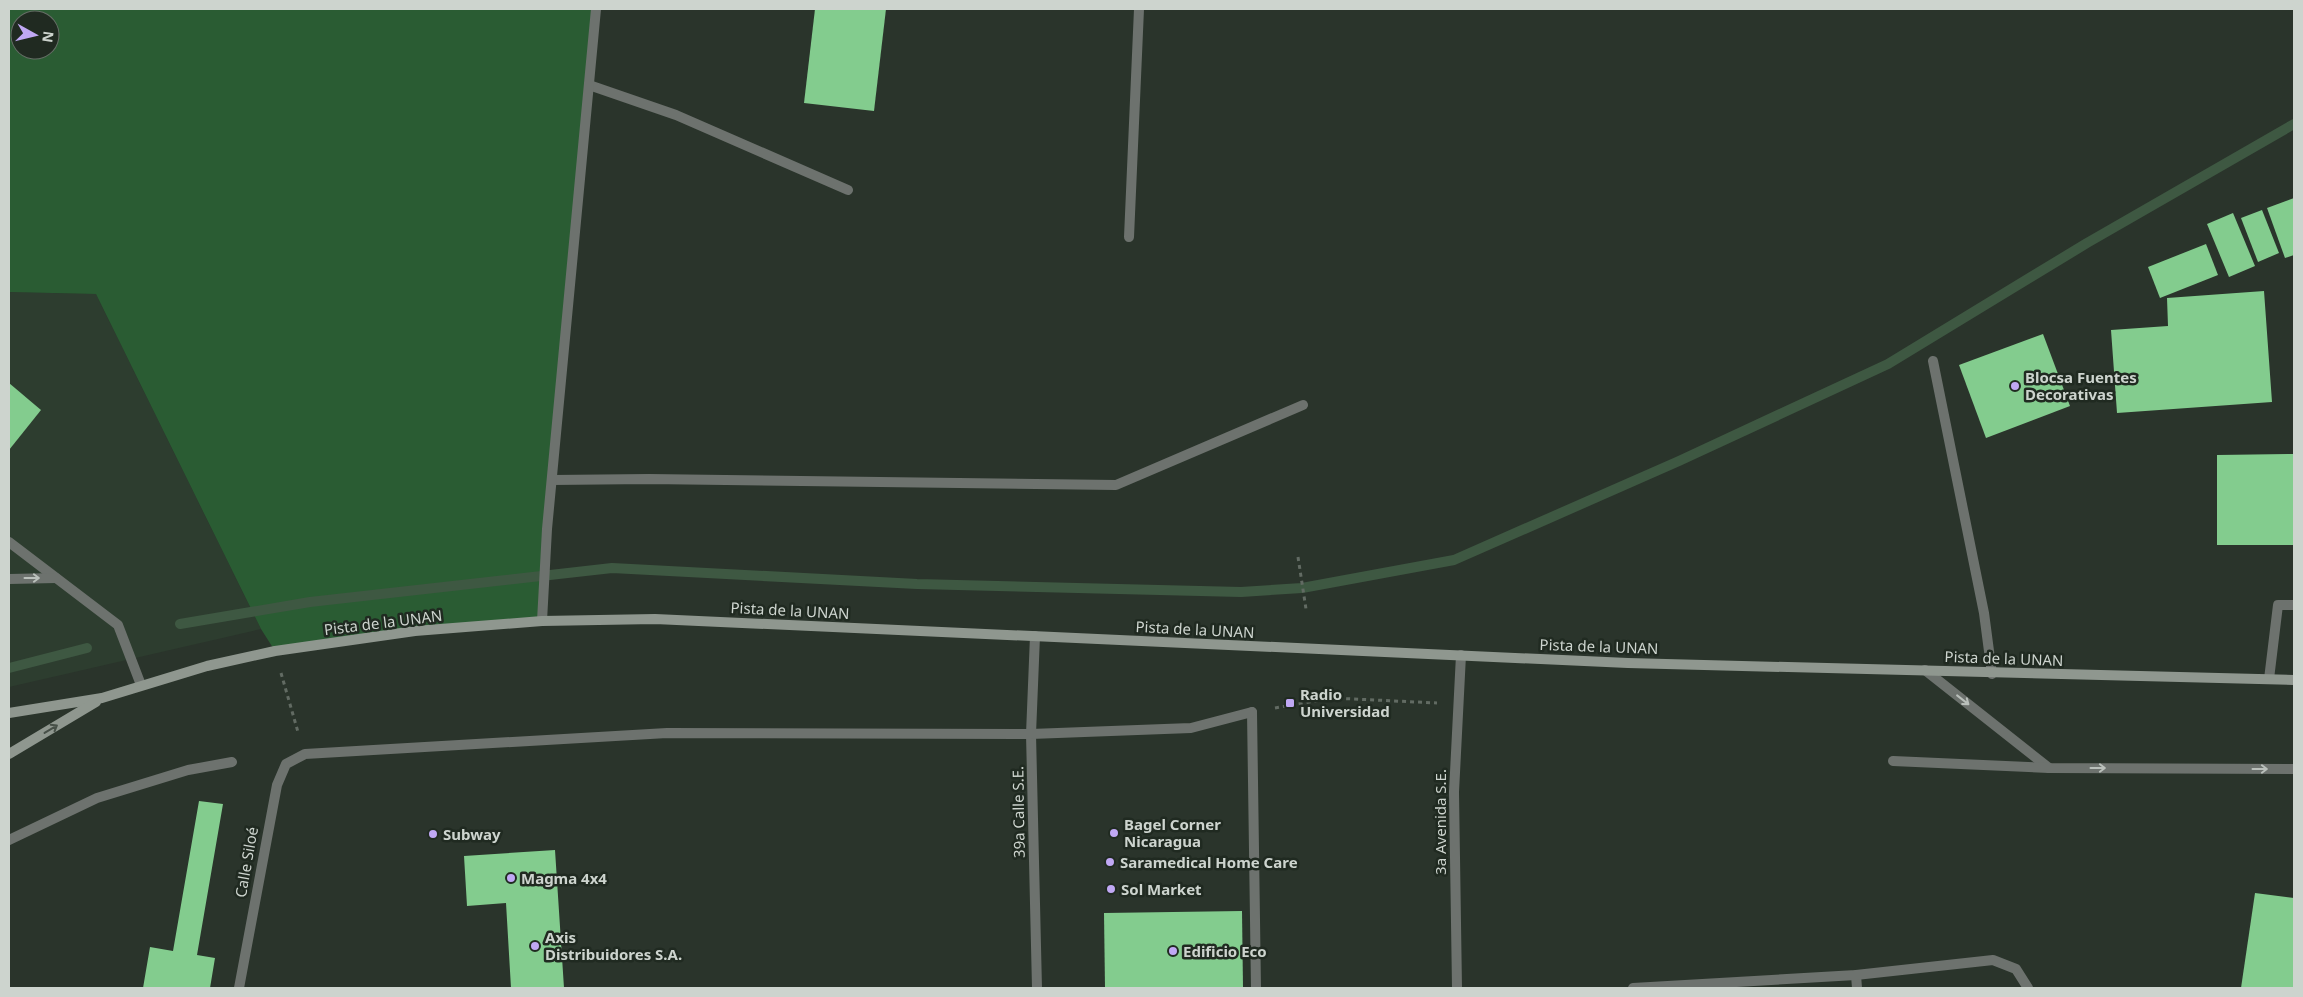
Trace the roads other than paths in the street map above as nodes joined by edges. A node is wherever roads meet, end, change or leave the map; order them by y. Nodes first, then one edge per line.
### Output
1 (596, 9) edge
2 (1139, 9) edge
3 (590, 85) junction
4 (848, 190) dead end
5 (1129, 237) dead end
6 (1933, 361) dead end
7 (1302, 405) dead end
8 (552, 480) junction
9 (9, 542) edge
10 (56, 578) junction
11 (9, 579) edge
12 (2294, 605) edge
13 (542, 621) junction
14 (1036, 636) junction
15 (1461, 655) junction
16 (1925, 670) junction
17 (1992, 674) junction
18 (2269, 679) junction
19 (2294, 680) edge
20 (141, 685) junction
21 (102, 698) junction
22 (9, 713) edge
23 (1031, 734) junction
24 (9, 754) edge
25 (1893, 761) dead end
26 (232, 762) dead end
27 (2049, 768) junction
28 (2294, 770) edge
29 (9, 840) edge
30 (1856, 975) junction
31 (239, 988) edge
32 (1037, 988) edge
33 (1256, 988) edge
34 (1457, 988) edge
35 (1633, 988) edge
36 (1857, 988) edge
37 (2028, 988) edge

1 - 3 street
2 - 5 street
3 - 4 street
3 - 8 street
6 - 17 street
7 - 8 street
8 - 13 street
9 - 10 street
11 -> 10 street
10 - 20 street
12 - 18 street
13 - 14 main road, Pista de la UNAN
13 - 20 main road, Pista de la UNAN
14 - 15 main road, Pista de la UNAN
14 - 23 street, 39a Calle S.E.
15 - 16 main road, Pista de la UNAN
15 - 34 street, 3a Avenida S.E.
16 - 17 main road, Pista de la UNAN
16 -> 27 street
17 - 18 main road, Pista de la UNAN
18 - 19 main road, Pista de la UNAN
20 - 21 main road, Pista de la UNAN
21 - 22 main road, Pista de la UNAN
24 -> 21 main road, Pista de la UNAN
23 - 31 street, Calle Siloé
23 - 32 street, 39a Calle S.E.
23 - 33 street
25 - 27 street
26 - 29 street
27 -> 28 street
30 - 35 street
30 - 36 street
30 - 37 street

